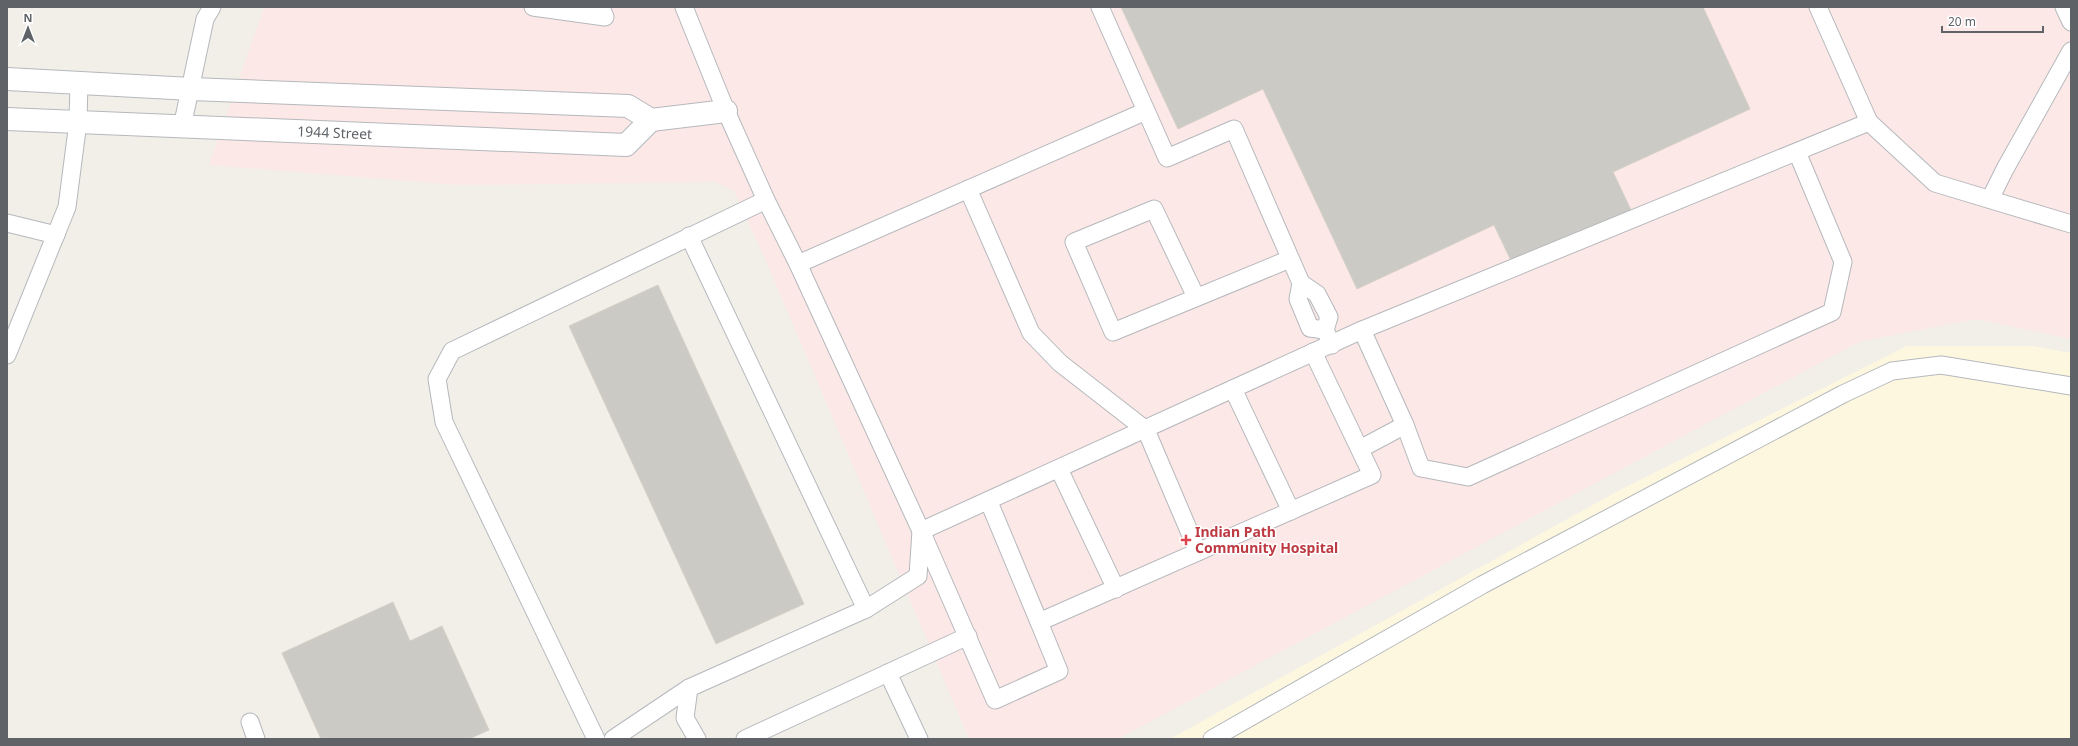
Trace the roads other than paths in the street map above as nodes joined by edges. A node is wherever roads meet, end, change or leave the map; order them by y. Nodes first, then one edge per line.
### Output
1 (212, 7) edge
2 (534, 7) edge
3 (601, 7) edge
4 (684, 7) edge
5 (1100, 7) edge
6 (1818, 7) edge
7 (2064, 7) edge
8 (2071, 22) edge
9 (2071, 51) edge
10 (7, 80) edge
11 (79, 83) junction
12 (190, 89) junction
13 (726, 111) junction
14 (1146, 111) junction
15 (7, 120) edge
16 (651, 120) junction
17 (78, 122) junction
18 (1869, 122) junction
19 (182, 127) junction
20 (1797, 152) junction
21 (968, 189) junction
22 (1990, 199) junction
23 (766, 200) junction
24 (7, 223) edge
25 (2071, 224) edge
26 (56, 235) junction
27 (689, 236) junction
28 (1290, 259) junction
29 (798, 264) junction
30 (1196, 297) junction
31 (1362, 330) junction
32 (1328, 337) junction
33 (1313, 352) junction
34 (7, 355) edge
35 (2071, 386) edge
36 (1233, 389) junction
37 (1405, 425) junction
38 (1146, 430) junction
39 (1360, 449) junction
40 (1059, 469) junction
41 (989, 502) junction
42 (1291, 511) junction
43 (922, 531) junction
44 (1198, 552) junction
45 (1116, 588) junction
46 (866, 609) junction
47 (1039, 622) junction
48 (968, 636) junction
49 (888, 673) junction
50 (689, 688) junction
51 (250, 722) dead end
52 (256, 739) edge
53 (596, 739) edge
54 (613, 739) edge
55 (697, 739) edge
56 (745, 739) edge
57 (919, 739) edge
58 (1212, 739) edge

1 - 12 lane
2 - 3 lane
4 - 13 lane
5 - 14 lane
6 - 18 lane
7 - 8 lane
9 - 22 lane
10 - 11 street
11 - 12 street
11 - 17 lane
12 - 16 street
12 - 19 lane
13 - 16 street
13 - 23 lane
14 - 21 lane
14 - 28 lane
15 - 17 street, 1944 Street
16 - 19 street, 1944 Street
17 - 19 street, 1944 Street
17 - 26 lane
18 - 20 lane
18 - 22 lane
20 - 31 lane
20 - 37 lane
21 - 29 lane
21 - 38 lane
22 - 25 lane
23 - 27 lane
23 - 29 lane
24 - 26 lane
26 - 34 lane
27 - 46 lane
27 - 53 lane
28 - 30 lane
28 - 32 lane
29 - 43 lane
30 - 30 lane
31 - 32 lane
31 - 37 lane
32 - 33 lane
33 - 36 lane
33 - 39 lane
35 - 58 lane
36 - 38 lane
36 - 42 lane
37 - 39 lane
38 - 40 lane
38 - 44 lane
39 - 42 lane
40 - 41 lane
40 - 45 lane
41 - 43 lane
41 - 47 lane
42 - 44 lane
43 - 46 lane
43 - 48 lane
44 - 45 lane
45 - 47 lane
46 - 50 lane
47 - 48 lane
48 - 49 lane
49 - 56 lane
49 - 57 lane
50 - 54 lane
50 - 55 lane
51 - 52 lane

